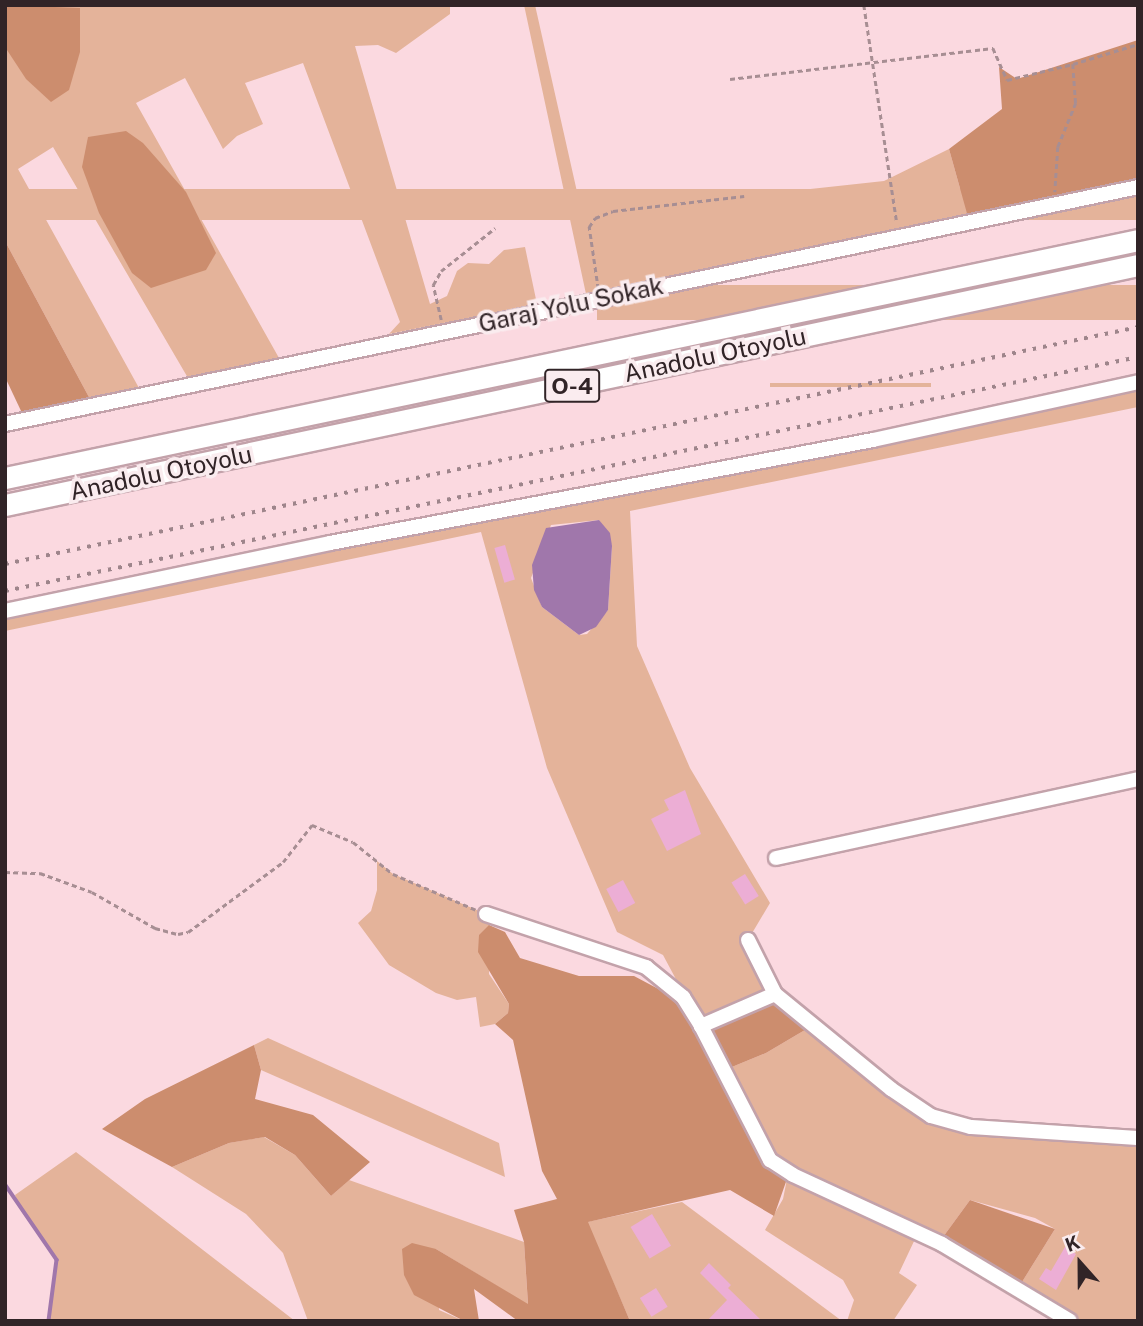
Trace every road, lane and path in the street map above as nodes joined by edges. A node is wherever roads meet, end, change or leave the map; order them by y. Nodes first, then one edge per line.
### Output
1 (864, 5) edge
2 (1138, 44) edge
3 (872, 64) junction
4 (1073, 64) junction
5 (730, 79) dead end
6 (1138, 187) edge
7 (744, 196) dead end
8 (1057, 204) junction
9 (495, 228) dead end
10 (899, 237) junction
11 (1138, 240) edge
12 (1138, 265) edge
13 (602, 299) junction
14 (446, 331) junction
15 (1138, 382) edge
16 (5, 424) edge
17 (5, 478) edge
18 (5, 505) edge
19 (5, 611) edge
20 (1138, 779) edge
21 (776, 858) dead end
22 (5, 872) edge
23 (486, 914) joint
24 (748, 940) dead end
25 (775, 994) junction
26 (701, 1026) junction
27 (1138, 1138) edge
28 (1070, 1321) edge

1 - 3 path
2 - 4 path
3 - 4 path
3 - 5 path
3 - 10 path
4 - 8 path
6 - 8 street, Garaj Yolu Sokak
7 - 13 path
8 - 10 street, Garaj Yolu Sokak
9 - 14 path
10 - 13 street, Garaj Yolu Sokak
11 - 17 highway, Anadolu Otoyolu / O-4
12 - 18 highway, Anadolu Otoyolu / O-4
13 - 14 street, Garaj Yolu Sokak
14 - 16 street, Garaj Yolu Sokak
15 - 19 street
20 - 21 street
22 - 23 path
23 - 26 street
24 - 25 street
25 - 26 street
25 - 27 street
26 - 28 street

